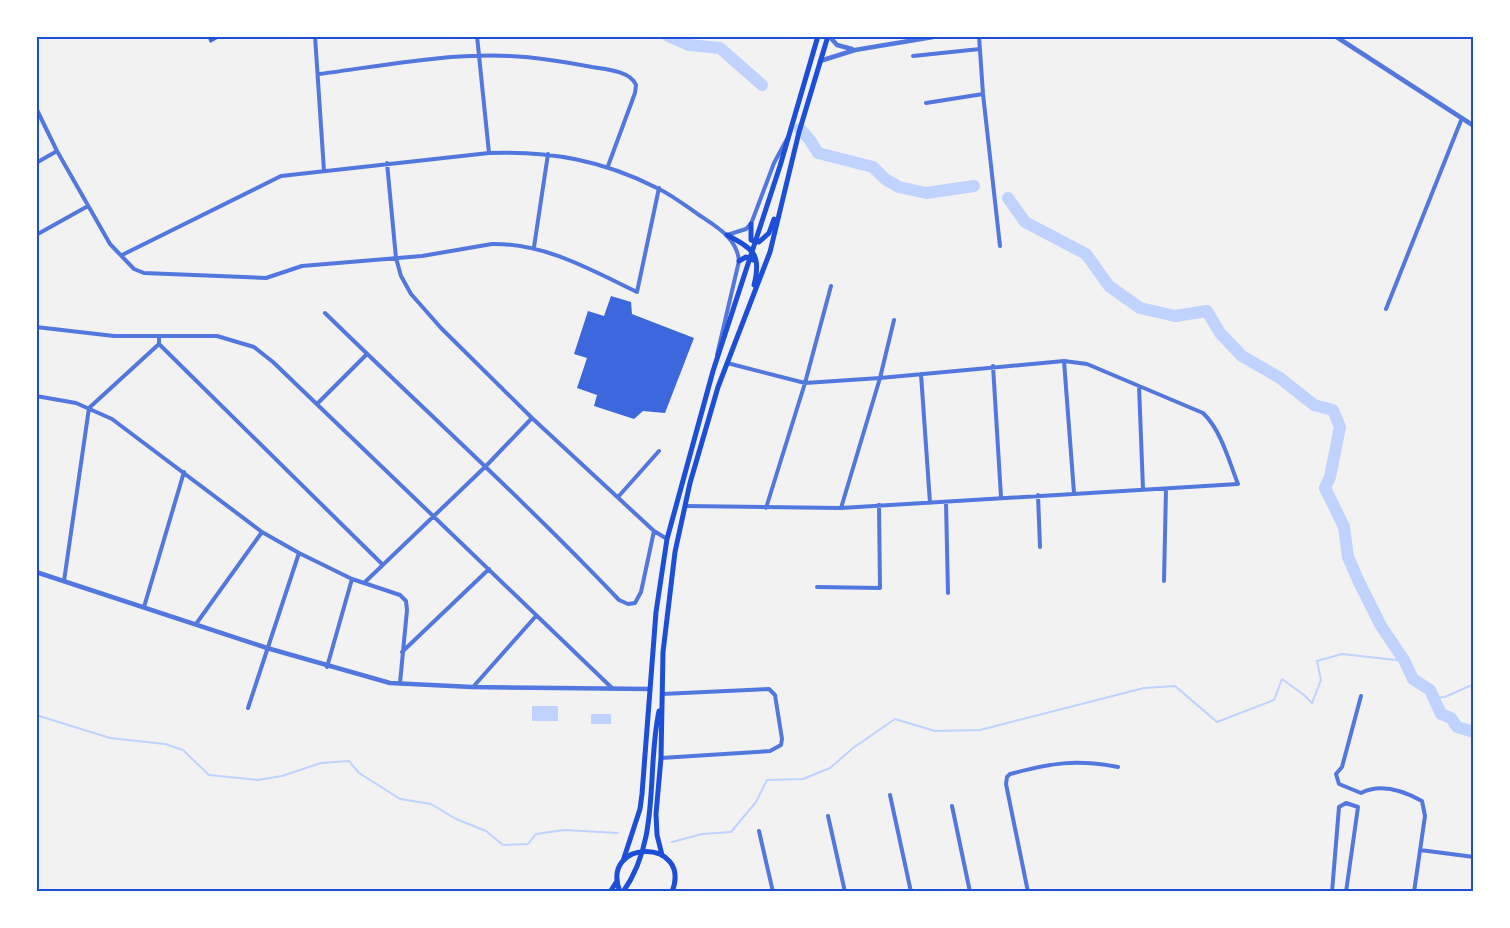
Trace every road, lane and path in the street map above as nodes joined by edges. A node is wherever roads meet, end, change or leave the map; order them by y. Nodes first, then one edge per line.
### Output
1 (315, 36) edge
2 (477, 36) edge
3 (819, 36) edge
4 (829, 36) edge
5 (939, 36) edge
6 (979, 36) edge
7 (1335, 36) edge
8 (980, 49) junction
9 (855, 50) junction
10 (480, 56) junction
11 (913, 56) dead end
12 (820, 62) junction
13 (319, 74) junction
14 (983, 94) junction
15 (926, 103) dead end
16 (36, 108) edge
17 (1462, 118) junction
18 (1474, 126) edge
19 (789, 135) junction
20 (57, 151) junction
21 (489, 153) junction
22 (548, 154) junction
23 (36, 163) edge
24 (387, 163) junction
25 (608, 166) junction
26 (324, 171) junction
27 (659, 188) junction
28 (783, 193) junction
29 (88, 206) junction
30 (751, 224) junction
31 (727, 235) junction
32 (36, 236) edge
33 (1000, 246) dead end
34 (534, 247) junction
35 (121, 255) junction
36 (396, 258) junction
37 (739, 261) junction
38 (757, 262) junction
39 (831, 286) dead end
40 (751, 301) junction
41 (1386, 309) dead end
42 (326, 313) dead end
43 (894, 320) dead end
44 (36, 327) edge
45 (159, 338) junction
46 (159, 344) junction
47 (367, 354) junction
48 (1064, 360) junction
49 (717, 362) junction
50 (726, 363) junction
51 (993, 366) junction
52 (921, 374) junction
53 (880, 378) junction
54 (806, 383) junction
55 (1139, 386) junction
56 (36, 396) edge
57 (317, 405) junction
58 (89, 408) junction
59 (532, 418) junction
60 (659, 451) dead end
61 (486, 466) junction
62 (184, 472) junction
63 (1143, 489) junction
64 (1166, 489) junction
65 (1074, 493) junction
66 (1038, 495) junction
67 (618, 497) junction
68 (1001, 497) junction
69 (946, 502) junction
70 (930, 503) junction
71 (879, 505) junction
72 (685, 506) junction
73 (766, 508) junction
74 (841, 508) junction
75 (433, 517) junction
76 (654, 531) junction
77 (262, 532) junction
78 (667, 540) junction
79 (1040, 547) dead end
80 (299, 553) junction
81 (382, 564) junction
82 (489, 569) junction
83 (36, 572) edge
84 (352, 579) junction
85 (1164, 580) dead end
86 (64, 581) junction
87 (364, 583) junction
88 (817, 587) dead end
89 (948, 593) dead end
90 (144, 607) junction
91 (536, 616) junction
92 (196, 624) junction
93 (267, 648) junction
94 (402, 652) junction
95 (327, 667) junction
96 (399, 684) junction
97 (472, 687) junction
98 (612, 687) junction
99 (650, 689) junction
100 (1361, 696) dead end
101 (662, 697) junction
102 (248, 708) dead end
103 (660, 758) junction
104 (1118, 767) dead end
105 (890, 795) dead end
106 (952, 806) dead end
107 (828, 816) dead end
108 (759, 831) dead end
109 (1420, 850) junction
110 (662, 855) junction
111 (1474, 857) edge
112 (623, 861) junction
113 (617, 881) junction
114 (610, 892) edge
115 (622, 892) edge
116 (672, 892) edge
117 (773, 892) edge
118 (845, 892) edge
119 (911, 892) edge
120 (970, 892) edge
121 (1028, 892) edge
122 (1332, 892) edge
123 (1346, 892) edge
124 (1414, 892) edge

1 - 13 street
2 - 10 street
3 - 19 main road
4 - 9 street
4 - 12 main road
5 - 9 street
6 - 8 street
7 - 17 street
8 - 11 street
8 - 14 street
9 - 12 street
10 - 13 street
10 - 21 street
10 - 25 street
12 - 28 main road
13 - 26 street
14 - 15 street
14 - 33 street
16 - 20 street
17 - 18 street
17 - 41 street
19 - 30 street
19 - 49 main road
20 - 23 street
20 - 29 street
21 - 22 street
21 - 24 street
22 - 25 street
22 - 34 street
24 - 26 street
24 - 36 street
25 - 27 street
26 - 35 street
27 - 31 street
27 - 34 street
28 - 30 main road
28 - 40 main road
29 - 32 street
29 - 35 street
30 - 31 street
31 - 37 street
31 - 38 main road
34 - 36 street
35 - 36 street
36 - 59 street
37 - 38 main road
37 - 49 street
38 - 40 main road
39 - 54 street
40 - 50 main road
42 - 47 street
43 - 53 street
44 - 45 street
45 - 46 street
45 - 57 street
46 - 58 street
46 - 81 street
47 - 57 street
47 - 61 street
48 - 51 street
48 - 55 street
48 - 65 street
49 - 78 main road
50 - 54 street
50 - 72 main road
51 - 52 street
51 - 68 street
52 - 53 street
52 - 70 street
53 - 54 street
53 - 74 street
54 - 73 street
55 - 63 street
55 - 64 street
56 - 58 street
57 - 75 street
58 - 62 street
58 - 86 street
59 - 61 street
59 - 67 street
60 - 67 street
61 - 75 street
61 - 76 street
62 - 77 street
62 - 90 street
63 - 64 street
63 - 65 street
64 - 85 street
65 - 66 street
66 - 68 street
66 - 79 street
67 - 76 street
68 - 69 street
69 - 70 street
69 - 89 street
70 - 71 street
71 - 74 street
71 - 88 street
72 - 73 street
72 - 101 main road
73 - 74 street
75 - 81 street
75 - 82 street
76 - 78 street
77 - 80 street
77 - 92 street
78 - 99 main road
80 - 84 street
80 - 93 street
81 - 87 street
82 - 91 street
82 - 94 street
83 - 86 street
84 - 87 street
84 - 95 street
86 - 90 street
87 - 94 street
90 - 92 street
91 - 97 street
91 - 98 street
92 - 93 street
93 - 95 street
93 - 102 street
94 - 96 street
95 - 96 street
96 - 97 street
97 - 98 street
98 - 99 street
99 - 112 main road
100 - 109 street
101 - 103 main road
101 - 103 street
101 - 115 main road
103 - 110 main road
104 - 121 street
105 - 119 street
106 - 120 street
107 - 118 street
108 - 117 street
109 - 111 street
109 - 124 street
110 - 112 main road
110 - 116 main road
112 - 113 main road
113 - 114 main road
113 - 115 main road
122 - 123 street

